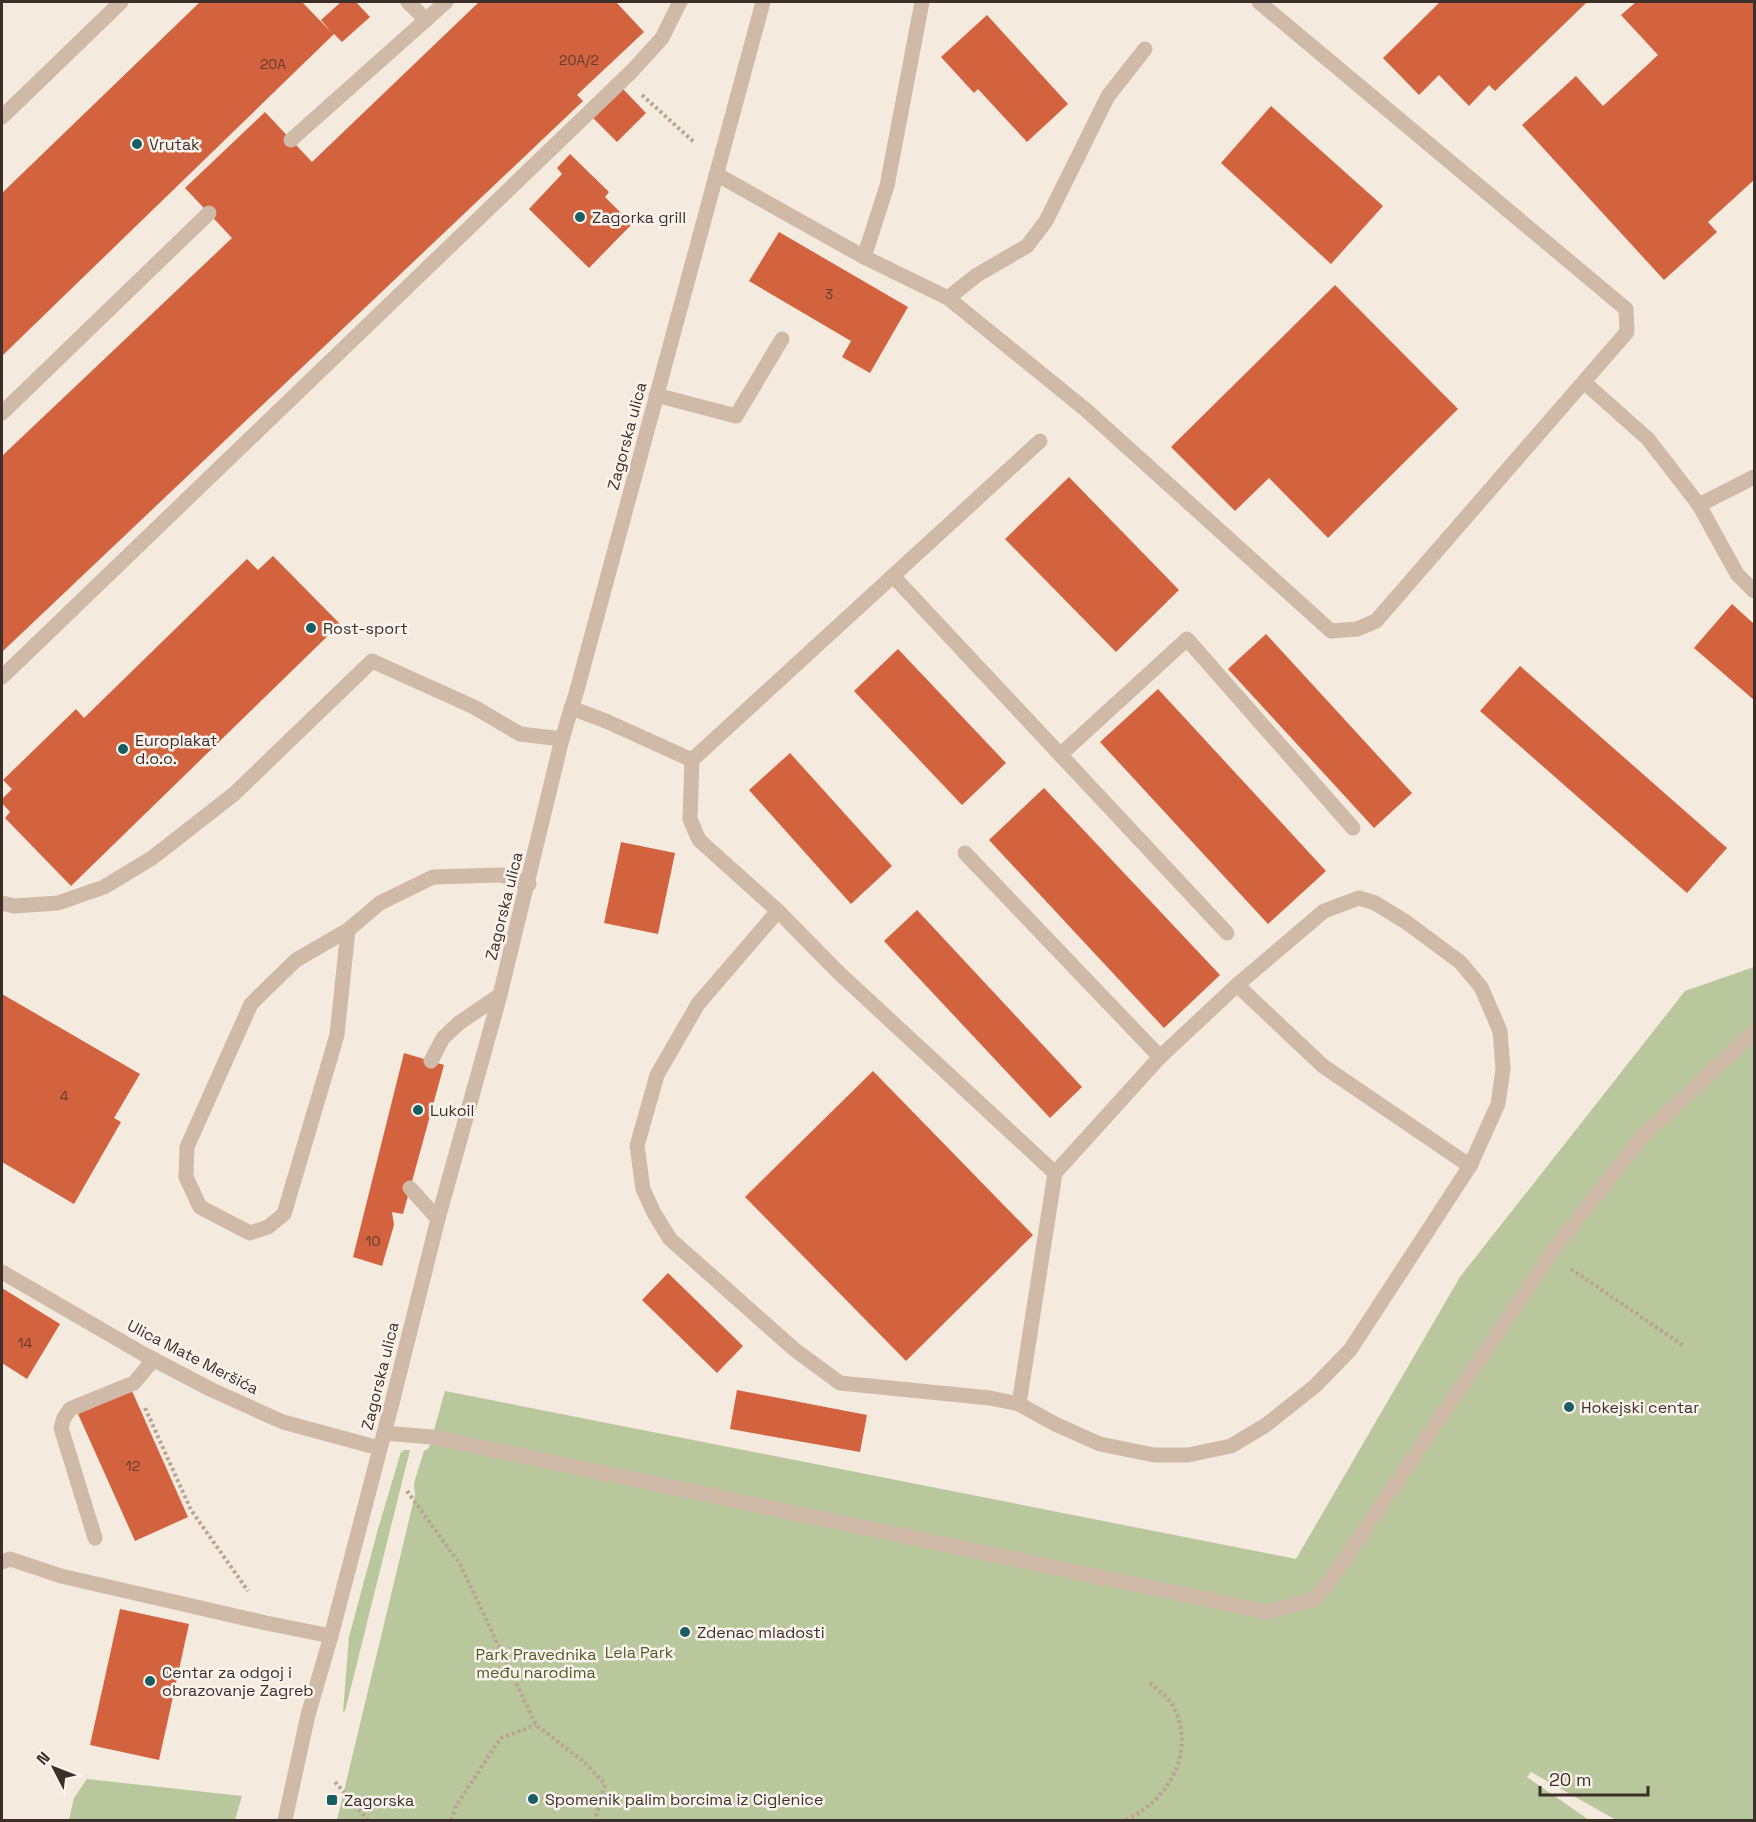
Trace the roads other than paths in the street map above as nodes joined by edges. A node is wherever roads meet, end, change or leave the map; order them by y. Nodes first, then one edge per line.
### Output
1 (121, 2) edge
2 (408, 2) edge
3 (446, 2) edge
4 (680, 2) edge
5 (763, 2) edge
6 (922, 2) edge
7 (1259, 2) edge
8 (426, 20) junction
9 (1145, 49) dead end
10 (2, 117) edge
11 (291, 140) dead end
12 (716, 174) junction
13 (209, 213) dead end
14 (864, 257) junction
15 (948, 298) junction
16 (782, 339) dead end
17 (1585, 383) junction
18 (656, 395) junction
19 (2, 413) edge
20 (1040, 441) dead end
21 (1755, 477) edge
22 (1699, 505) junction
23 (893, 576) junction
24 (1755, 591) edge
25 (2, 677) edge
26 (571, 708) junction
27 (562, 739) junction
28 (1060, 755) junction
29 (692, 760) junction
30 (1353, 828) dead end
31 (965, 853) dead end
32 (528, 884) junction
33 (2, 903) edge
34 (778, 911) junction
35 (348, 930) junction
36 (1227, 933) dead end
37 (1237, 986) junction
38 (500, 995) junction
39 (1755, 1032) edge
40 (1160, 1057) junction
41 (431, 1060) dead end
42 (1470, 1166) junction
43 (1055, 1173) junction
44 (410, 1188) dead end
45 (438, 1219) junction
46 (2, 1272) edge
47 (154, 1359) junction
48 (1019, 1404) junction
49 (384, 1433) junction
50 (379, 1448) junction
51 (95, 1538) dead end
52 (2, 1562) edge
53 (331, 1636) junction
54 (285, 1821) edge

1 - 10 street
2 - 8 street
3 - 8 street
4 - 25 street
5 - 12 street, Zagorska ulica
6 - 14 street
7 - 17 street
8 - 11 street
9 - 15 street
12 - 14 street
12 - 18 street, Zagorska ulica
13 - 19 street
14 - 15 street
15 - 17 street
16 - 18 street
17 - 22 street
18 - 26 street, Zagorska ulica
20 - 23 street
21 - 22 street
22 - 24 street
23 - 28 street
23 - 29 street
26 - 27 street, Zagorska ulica
26 - 29 street
27 - 32 street, Zagorska ulica
27 - 33 street
28 - 30 street
28 - 36 street
29 - 34 street
31 - 40 street
32 - 35 street
32 - 38 street, Zagorska ulica
34 - 43 street
34 - 48 street
35 - 35 street
37 - 40 street
37 - 42 street
37 - 42 street
38 - 41 street
38 - 45 street, Zagorska ulica
39 - 49 street
40 - 43 street
42 - 48 street
43 - 48 street
44 - 45 street
45 - 49 street, Zagorska ulica
46 - 47 street, Ulica Mate Meršića
47 - 50 street, Ulica Mate Meršića
47 - 51 street
49 - 50 street, Zagorska ulica
50 - 53 street, Zagorska ulica
52 - 53 street
53 - 54 street, Zagorska ulica

